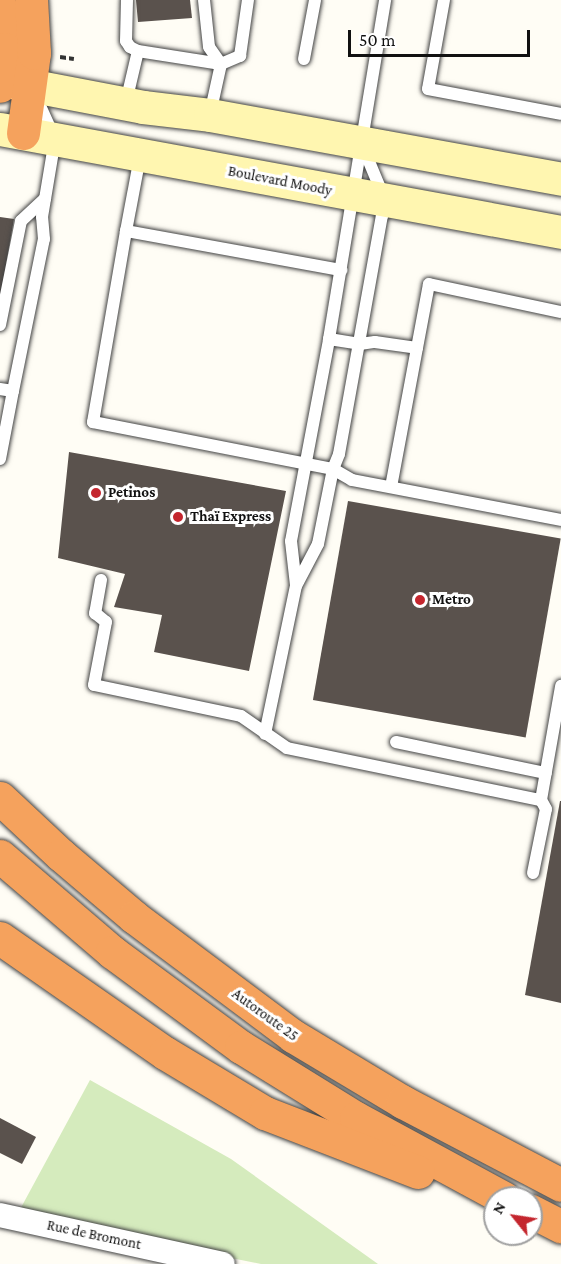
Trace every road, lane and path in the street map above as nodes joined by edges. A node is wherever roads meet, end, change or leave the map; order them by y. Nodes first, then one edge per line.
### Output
1 (31, 0) edge
2 (127, 0) edge
3 (204, 0) edge
4 (248, 0) edge
5 (315, 0) edge
6 (385, 0) edge
7 (444, 0) edge
8 (0, 7) edge
9 (138, 51) junction
10 (304, 59) dead end
11 (221, 64) junction
12 (6, 82) edge
13 (126, 104) junction
14 (561, 114) edge
15 (210, 115) junction
16 (12, 131) edge
17 (55, 139) junction
18 (362, 143) junction
19 (141, 155) junction
20 (561, 179) edge
21 (351, 195) junction
22 (45, 199) junction
23 (385, 201) junction
24 (126, 231) junction
25 (561, 232) edge
26 (341, 270) junction
27 (561, 312) edge
28 (0, 325) edge
29 (329, 339) junction
30 (360, 344) junction
31 (417, 348) junction
32 (0, 389) edge
33 (13, 392) junction
34 (0, 459) edge
35 (306, 463) junction
36 (333, 469) junction
37 (391, 487) junction
38 (561, 520) edge
39 (101, 580) dead end
40 (296, 586) junction
41 (561, 686) edge
42 (266, 734) junction
43 (396, 742) dead end
44 (546, 773) junction
45 (0, 798) edge
46 (541, 800) junction
47 (0, 856) edge
48 (533, 873) dead end
49 (0, 938) edge
50 (561, 1185) edge
51 (483, 1187) edge
52 (483, 1197) edge
53 (0, 1215) edge
54 (543, 1218) edge
55 (561, 1226) edge
56 (223, 1264) edge

1 - 12 highway
2 - 9 lane
3 - 11 lane
4 - 11 lane
5 - 10 lane
6 - 18 lane
7 - 14 lane
8 - 12 highway
9 - 11 lane
9 - 13 lane
11 - 15 lane
12 - 13 main road
12 - 16 highway
12 - 17 lane
13 - 15 main road
15 - 18 main road
16 - 17 main road, Boulevard Moody
17 - 19 main road, Boulevard Moody
17 - 22 lane
18 - 20 main road
18 - 21 lane
18 - 23 lane
19 - 21 main road, Boulevard Moody
19 - 24 lane
21 - 23 main road, Boulevard Moody
21 - 26 lane
22 - 28 lane
22 - 33 lane
23 - 25 main road, Boulevard Moody
23 - 30 lane
24 - 26 lane
24 - 35 lane
26 - 29 lane
27 - 31 lane
29 - 30 lane
29 - 35 lane
30 - 31 lane
30 - 36 lane
31 - 37 lane
32 - 33 lane
33 - 34 lane
35 - 36 lane
35 - 40 lane
36 - 37 lane
36 - 40 lane
37 - 38 lane
39 - 42 lane
40 - 42 lane
41 - 44 lane
42 - 46 lane
43 - 44 lane
44 - 46 lane
45 - 50 highway, Autoroute 25
46 - 48 lane
47 - 51 highway
49 - 52 highway
53 - 56 street, Rue de Bromont
54 - 55 highway

